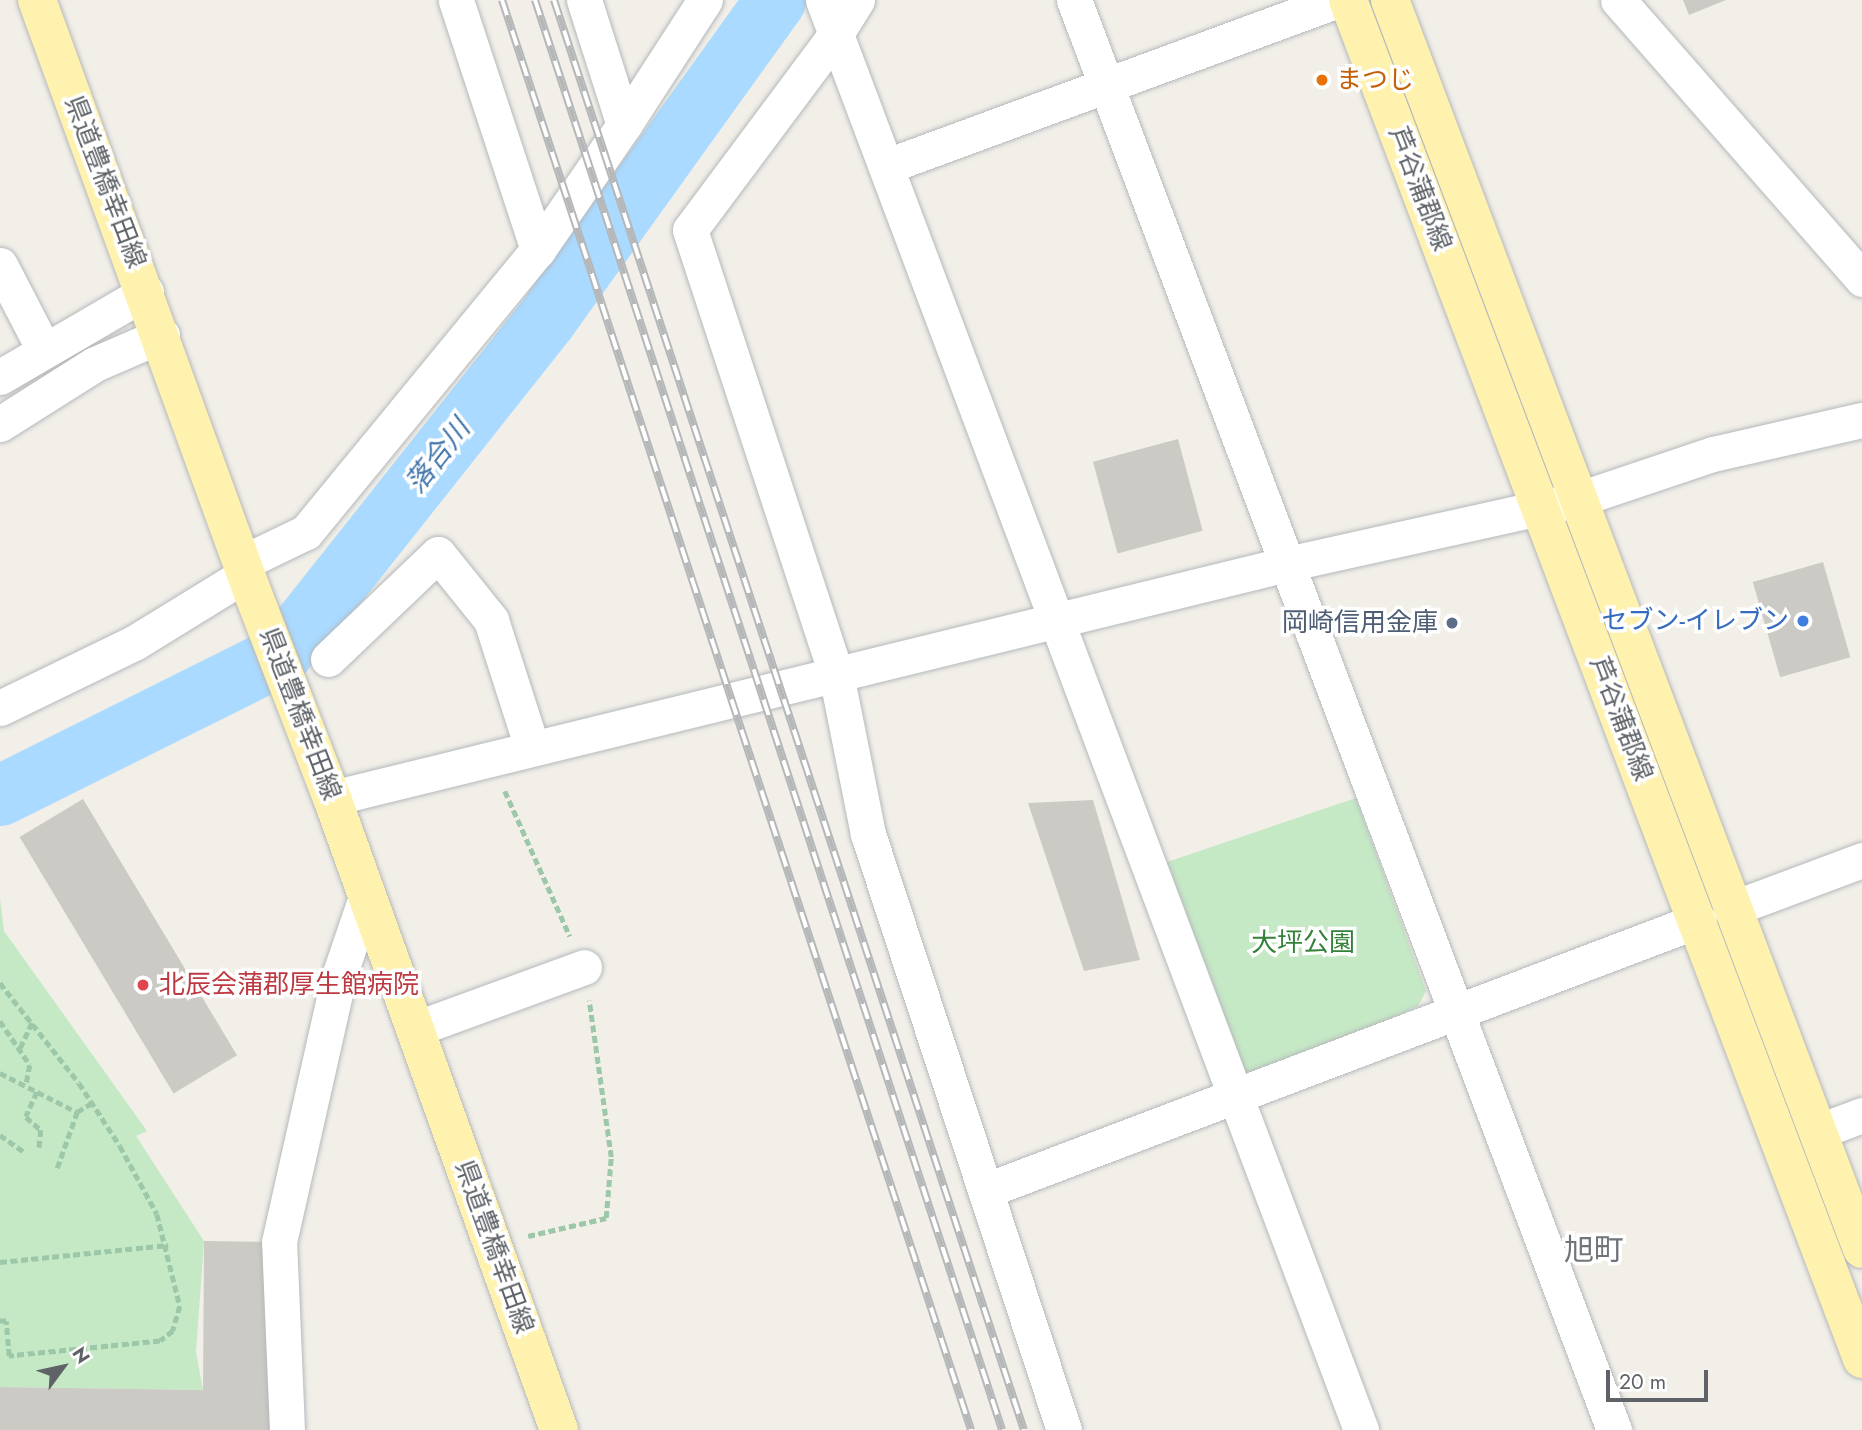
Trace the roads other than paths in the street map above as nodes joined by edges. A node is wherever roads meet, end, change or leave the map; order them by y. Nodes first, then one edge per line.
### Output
1 (37, 0) edge
2 (456, 0) edge
3 (583, 0) edge
4 (705, 0) edge
5 (835, 0) edge
6 (1074, 0) edge
7 (1339, 0) edge
8 (1348, 0) edge
9 (1390, 0) edge
10 (1618, 0) edge
11 (836, 34) junction
12 (1108, 85) junction
13 (624, 125) junction
14 (887, 166) junction
15 (538, 250) junction
16 (0, 265) edge
17 (1862, 279) edge
18 (146, 292) junction
19 (12, 317) edge
20 (162, 335) junction
21 (44, 350) junction
22 (0, 377) edge
23 (1862, 420) edge
24 (0, 424) edge
25 (1576, 500) junction
26 (1539, 504) junction
27 (1287, 564) junction
28 (247, 576) junction
29 (1058, 620) junction
30 (328, 659) dead end
31 (836, 674) junction
32 (0, 708) edge
33 (532, 748) junction
34 (332, 798) junction
35 (1862, 860) edge
36 (367, 894) junction
37 (1715, 915) junction
38 (584, 967) road end
39 (1455, 1014) junction
40 (415, 1029) junction
41 (1233, 1094) junction
42 (1862, 1115) edge
43 (1817, 1132) junction
44 (987, 1190) junction
45 (1862, 1249) edge
46 (1862, 1359) edge
47 (287, 1430) edge
48 (559, 1430) edge
49 (1064, 1430) edge
50 (1361, 1430) edge
51 (1614, 1430) edge

1 - 18 main road, 県道豊橋幸田線
2 - 15 street
3 - 13 street
4 - 13 street
5 - 11 street
6 - 12 street
7 - 12 street
8 - 26 main road, 芦谷蒲郡線
9 - 25 main road, 芦谷蒲郡線
10 - 17 street
11 - 14 street
11 - 31 street
12 - 14 street
12 - 27 street
13 - 15 street
14 - 29 street
15 - 28 street
16 - 19 street
18 - 20 main road, 県道豊橋幸田線
18 - 21 street
19 - 21 street
20 - 24 street
20 - 28 main road, 県道豊橋幸田線
21 - 22 street
23 - 25 street
25 - 26 street
25 - 37 main road, 芦谷蒲郡線
26 - 27 street
26 - 37 main road, 芦谷蒲郡線
27 - 29 street
27 - 39 street
28 - 32 street
28 - 34 main road, 県道豊橋幸田線
29 - 31 street
29 - 41 street
30 - 33 street
31 - 33 street
31 - 44 street
33 - 34 street
34 - 36 main road, 県道豊橋幸田線
35 - 37 street
36 - 40 main road, 県道豊橋幸田線
36 - 47 street
37 - 39 street
37 - 43 main road, 芦谷蒲郡線
37 - 46 main road, 芦谷蒲郡線
38 - 40 street
39 - 41 street
39 - 51 street
40 - 48 main road, 県道豊橋幸田線
41 - 44 street
41 - 50 street
42 - 43 street
43 - 45 main road, 芦谷蒲郡線
44 - 49 street

